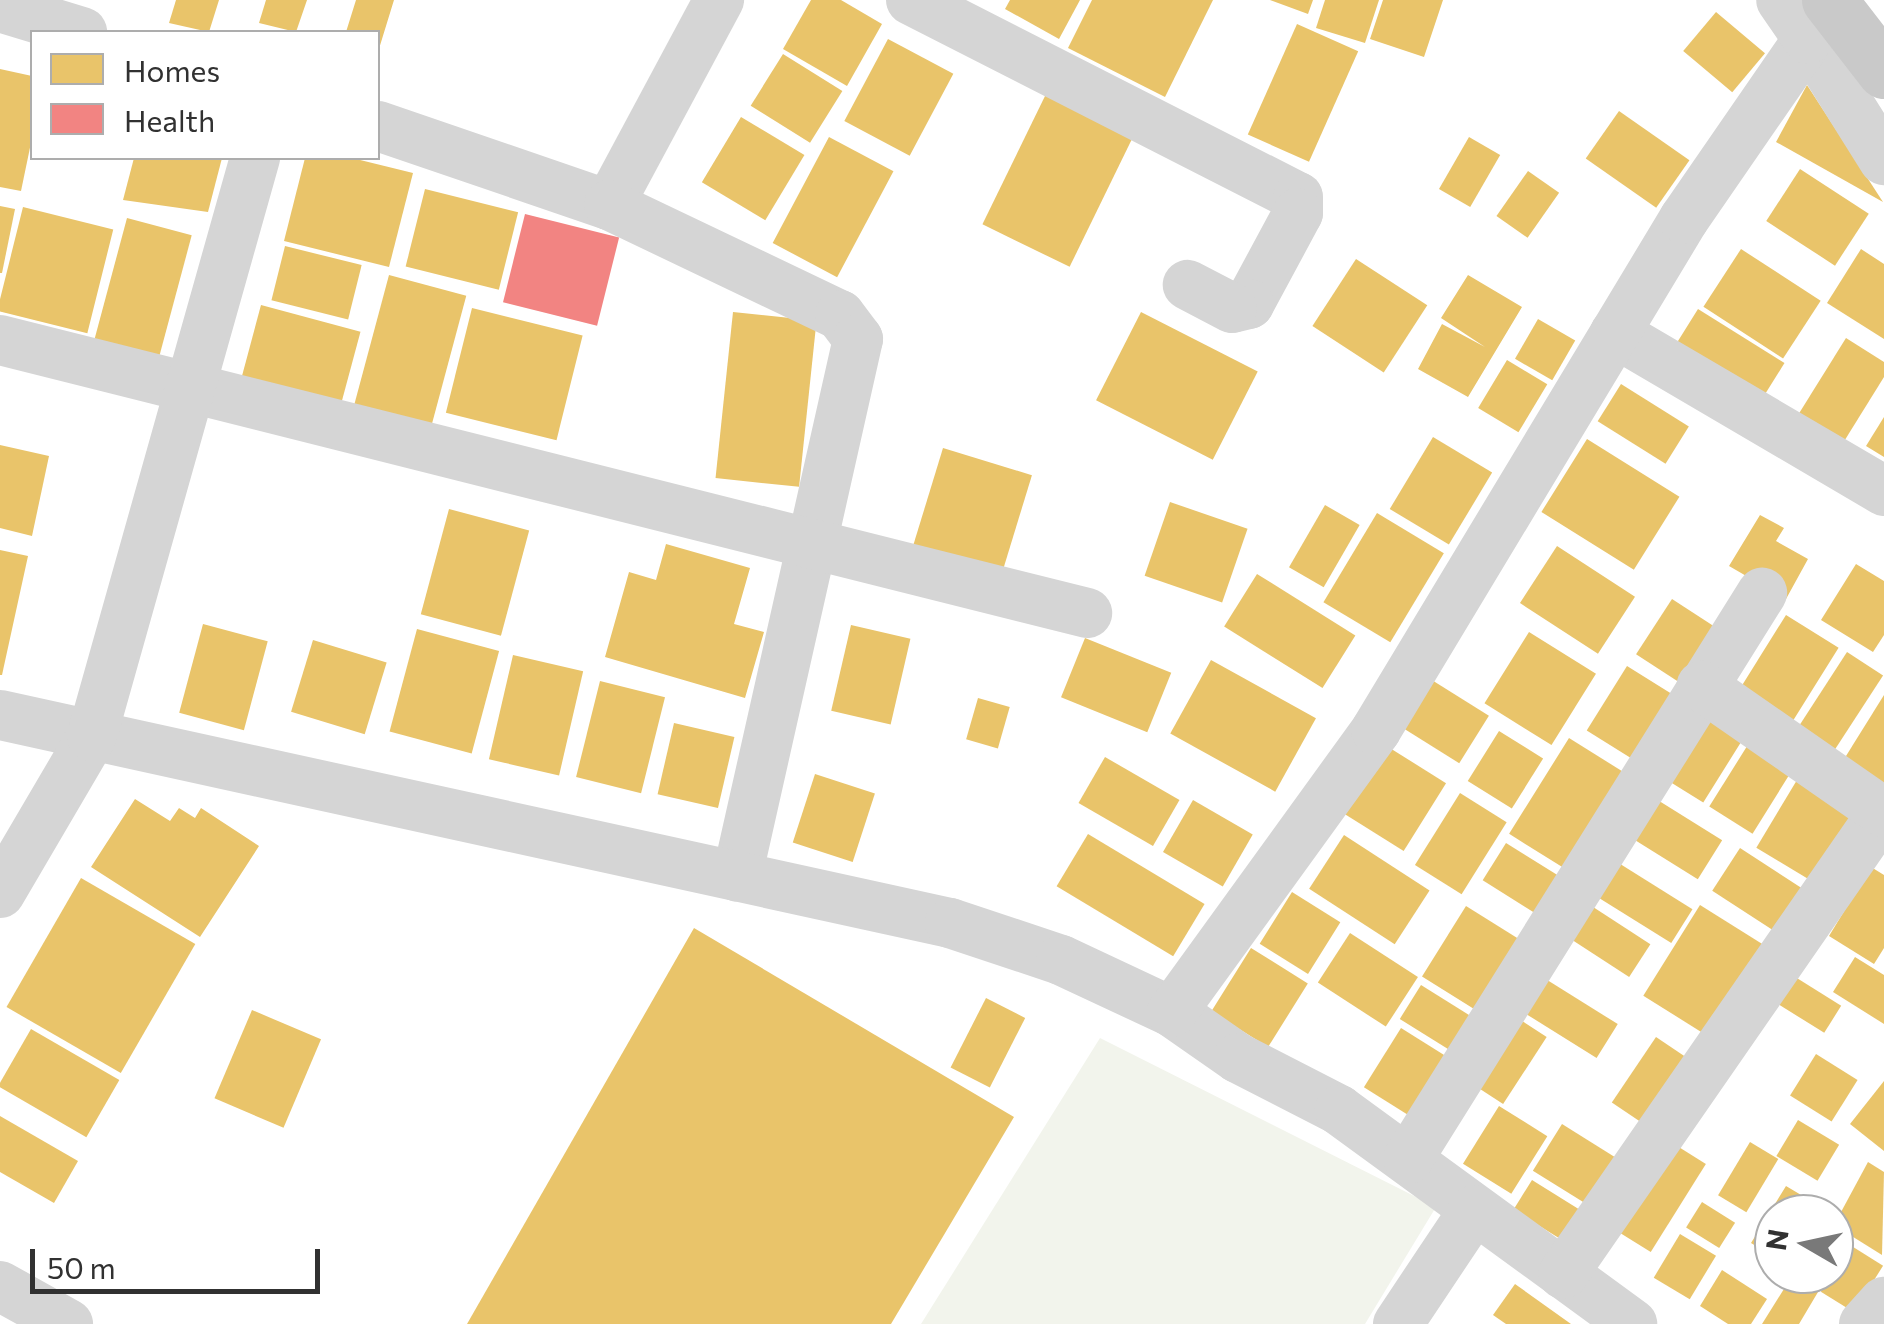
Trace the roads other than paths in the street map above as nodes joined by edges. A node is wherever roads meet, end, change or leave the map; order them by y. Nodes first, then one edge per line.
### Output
1 (719, 0) edge
2 (910, 0) edge
3 (0, 7) edge
4 (1806, 13) edge
5 (75, 30) edge
6 (1884, 71) edge
7 (380, 127) edge
8 (253, 160) edge
9 (1884, 160) edge
10 (609, 205) junction
11 (1188, 285) dead end
12 (1615, 333) junction
13 (0, 340) edge
14 (190, 387) junction
15 (1884, 491) edge
16 (814, 549) junction
17 (1762, 593) dead end
18 (1087, 613) dead end
19 (1702, 686) junction
20 (0, 715) edge
21 (92, 736) junction
22 (1883, 812) edge
23 (737, 877) junction
24 (0, 893) edge
25 (1172, 1012) junction
26 (1408, 1159) junction
27 (1474, 1210) junction
28 (1563, 1274) junction
29 (0, 1286) edge
30 (1884, 1302) edge
31 (68, 1324) edge
32 (1398, 1324) edge
33 (1632, 1324) edge
34 (1864, 1324) edge

1 - 10 street
2 - 11 street
3 - 5 street
4 - 6 main road
4 - 9 street
4 - 12 street
7 - 10 street
8 - 14 street
10 - 16 street
12 - 15 street
12 - 25 street
13 - 14 street
14 - 16 street
14 - 21 street
16 - 18 street
16 - 23 street
17 - 19 street
19 - 22 street
19 - 26 street
20 - 21 street
21 - 23 street
21 - 24 street
22 - 28 street
23 - 25 street
25 - 26 street
26 - 27 street
27 - 28 street
27 - 32 street
28 - 33 street
29 - 31 street
30 - 34 street

